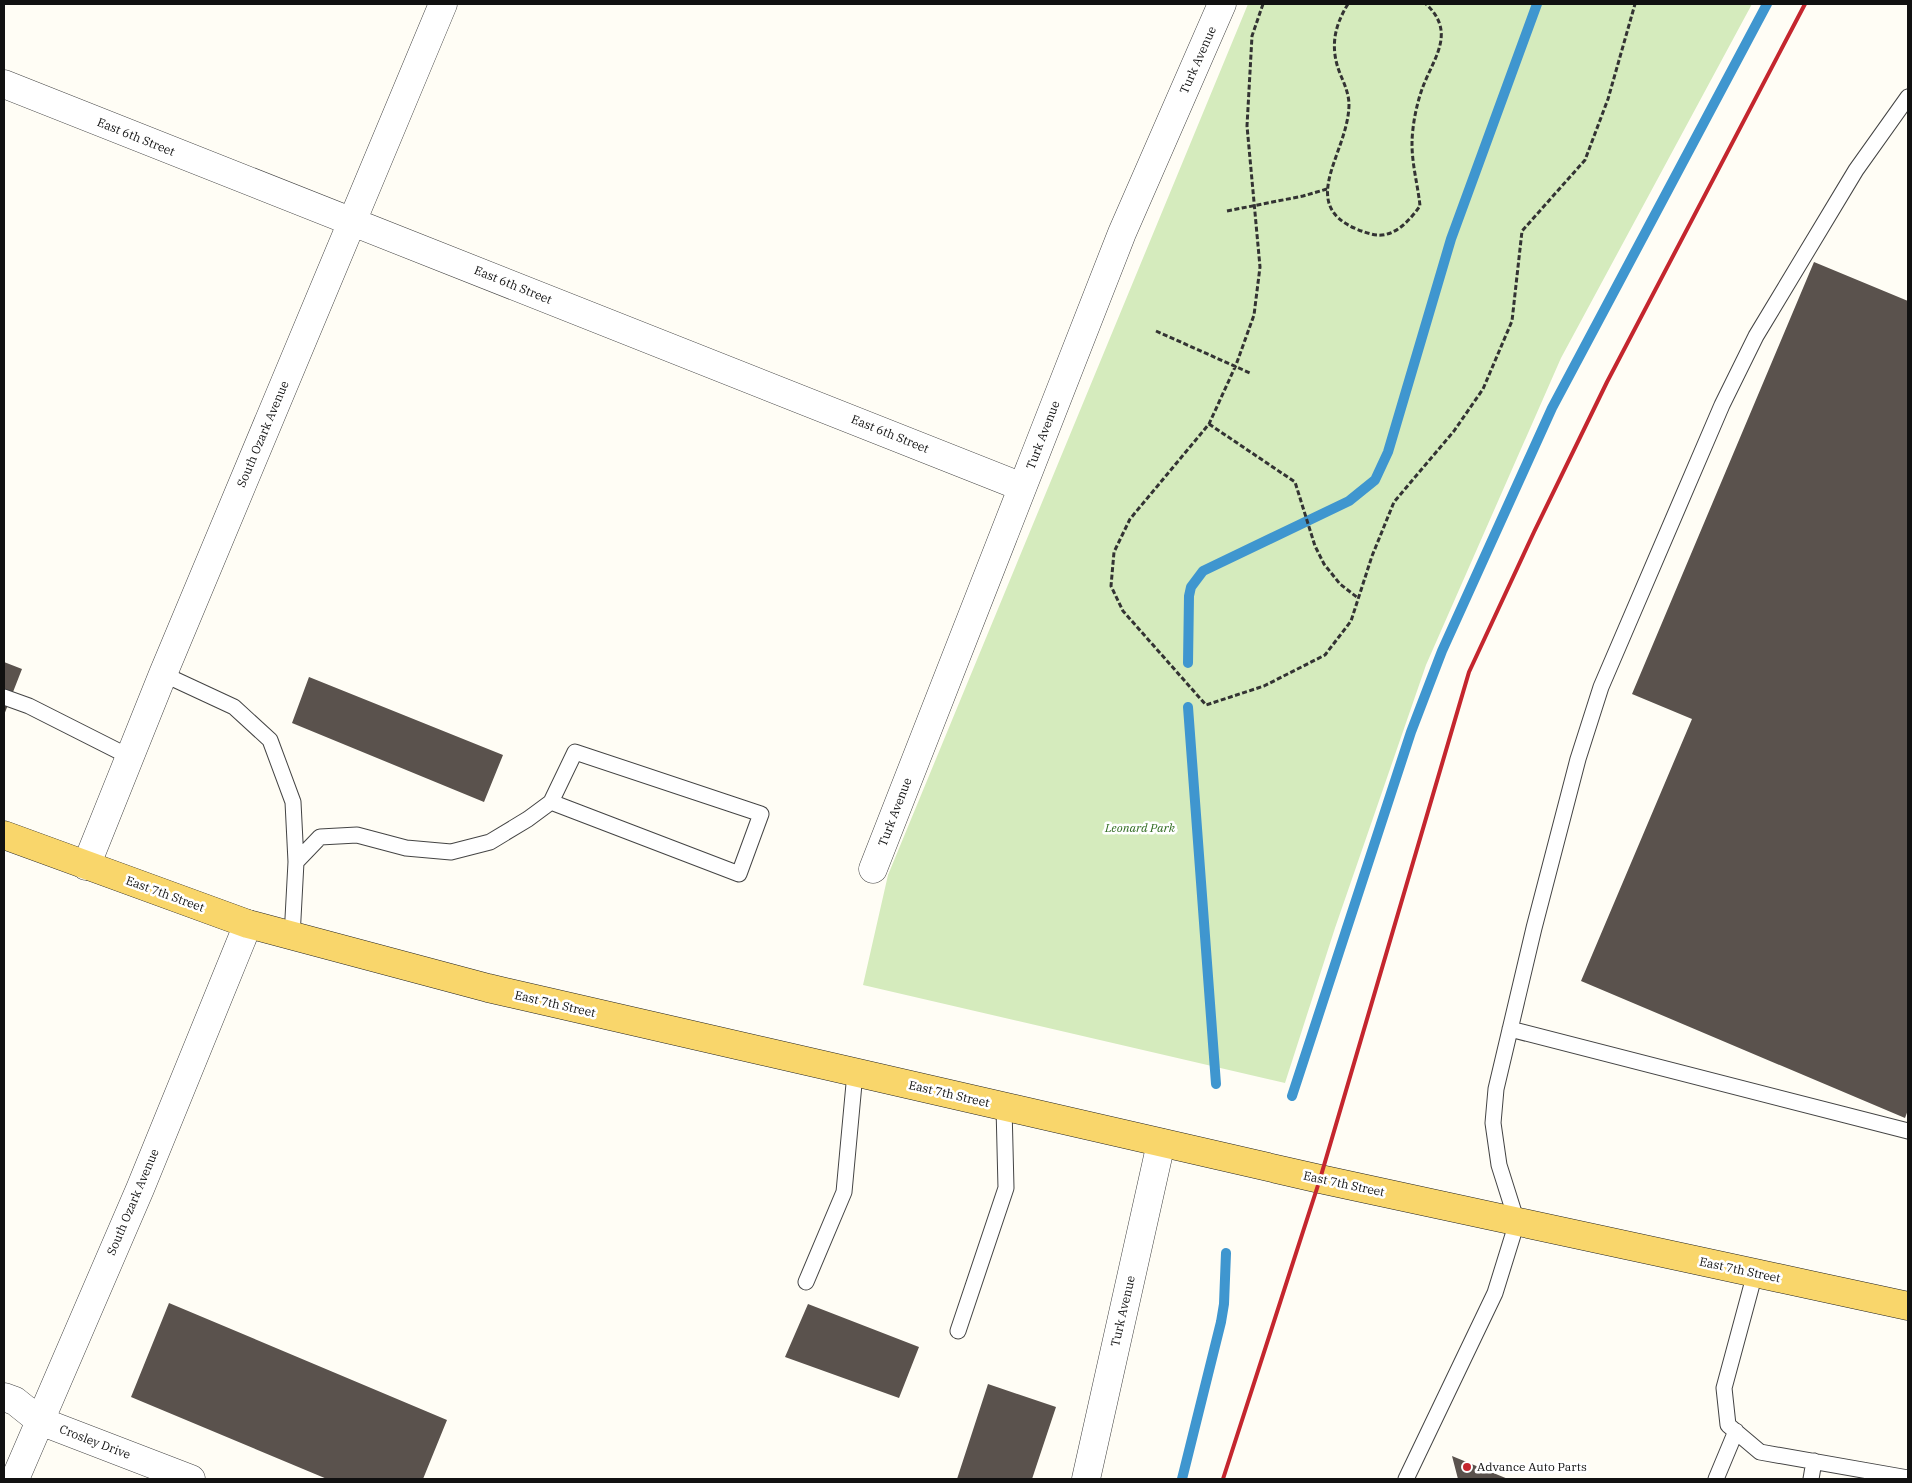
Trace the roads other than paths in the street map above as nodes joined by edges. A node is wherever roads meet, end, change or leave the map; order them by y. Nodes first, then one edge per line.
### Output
1 (443, 4) edge
2 (1222, 4) edge
3 (4, 84) edge
4 (1908, 97) edge
5 (351, 221) junction
6 (1022, 487) junction
7 (163, 674) junction
8 (4, 697) edge
9 (130, 757) junction
10 (551, 802) junction
11 (4, 834) edge
12 (296, 862) junction
13 (86, 866) junction
14 (873, 869) dead end
15 (248, 924) junction
16 (292, 937) junction
17 (1510, 1029) junction
18 (855, 1073) junction
19 (1004, 1107) junction
20 (1908, 1131) edge
21 (1161, 1143) junction
22 (1516, 1222) junction
23 (1755, 1273) junction
24 (806, 1282) dead end
25 (1908, 1306) edge
26 (958, 1331) dead end
27 (4, 1397) edge
28 (40, 1421) junction
29 (1736, 1431) junction
30 (1814, 1461) junction
31 (1908, 1478) edge
32 (16, 1479) edge
33 (191, 1479) edge
34 (1086, 1479) edge
35 (1406, 1479) edge
36 (1716, 1479) edge
37 (1811, 1479) edge

1 - 5 street, South Ozark Avenue
2 - 6 street, Turk Avenue
3 - 5 street, East 6th Street
4 - 17 lane
5 - 6 street, East 6th Street
5 - 7 street, South Ozark Avenue
6 - 14 street, Turk Avenue
7 - 9 street, South Ozark Avenue
7 - 12 lane
8 - 9 lane
9 - 13 street, South Ozark Avenue
10 - 10 lane
10 - 12 lane
11 - 13 main road, East 7th Street
12 - 16 lane
13 - 15 main road, East 7th Street
15 - 16 main road, East 7th Street
15 - 28 street, South Ozark Avenue
16 - 18 main road, East 7th Street
17 - 20 lane
17 - 22 lane
18 - 19 main road, East 7th Street
18 - 24 lane
19 - 21 main road, East 7th Street
19 - 26 lane
21 - 22 main road, East 7th Street
21 - 34 street, Turk Avenue
22 - 23 main road, East 7th Street
22 - 35 lane
23 - 25 main road, East 7th Street
23 - 29 lane
27 - 28 street, Crosley Drive
28 - 32 street, South Ozark Avenue
28 - 33 street, Crosley Drive
29 - 30 lane
29 - 36 lane
30 - 31 lane
30 - 37 lane

